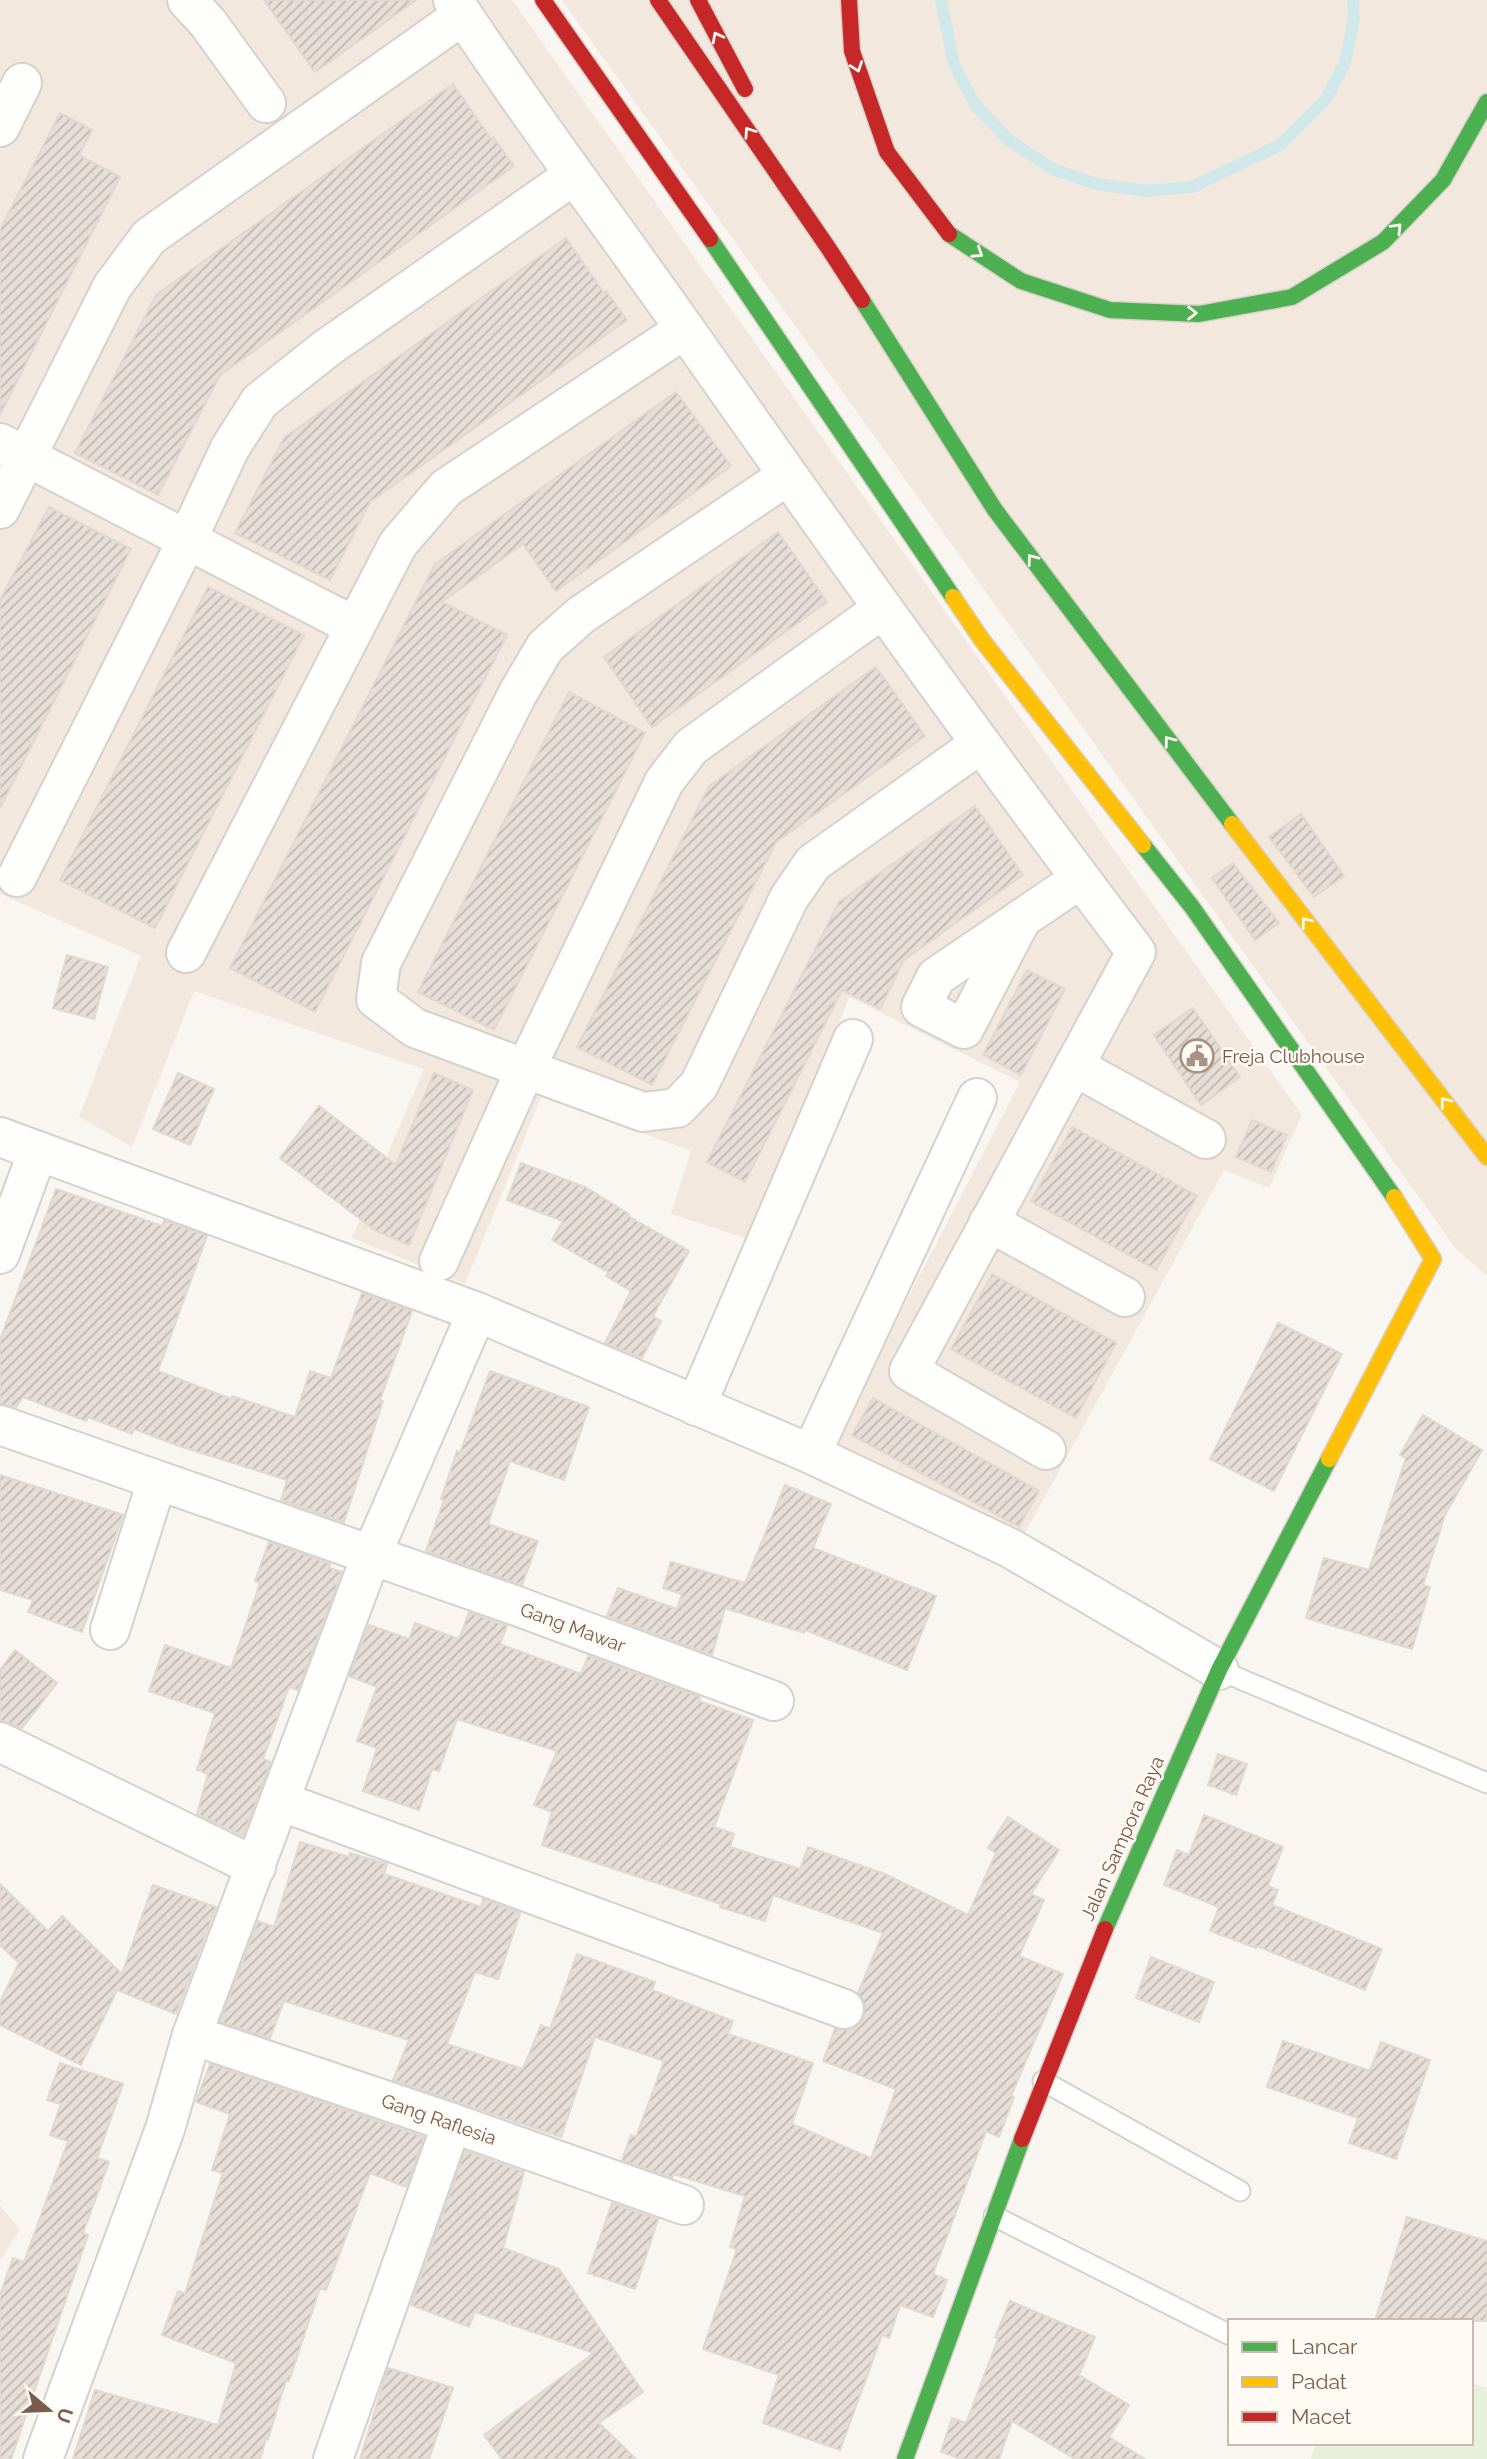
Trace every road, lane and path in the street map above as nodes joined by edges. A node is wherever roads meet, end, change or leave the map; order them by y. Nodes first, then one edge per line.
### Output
1 (187, 0) edge
2 (543, 0) edge
3 (659, 0) edge
4 (698, 0) edge
5 (849, 0) edge
6 (458, 7) edge
7 (22, 83) dead end
8 (1487, 102) edge
9 (266, 103) dead end
10 (754, 107) dead end
11 (0, 127) edge
12 (767, 130) dead end
13 (574, 175) junction
14 (829, 249) junction
15 (685, 329) junction
16 (13, 450) edge
17 (788, 476) junction
18 (0, 509) edge
19 (187, 540) junction
20 (883, 609) junction
21 (354, 626) junction
22 (980, 744) junction
23 (16, 877) dead end
24 (1080, 879) junction
25 (1022, 918) dead end
26 (186, 953) dead end
27 (853, 1039) dead end
28 (1074, 1066) junction
29 (525, 1070) junction
30 (977, 1098) dead end
31 (0, 1136) edge
32 (1206, 1139) dead end
33 (38, 1151) junction
34 (1487, 1157) edge
35 (989, 1222) junction
36 (0, 1254) edge
37 (439, 1261) dead end
38 (1125, 1297) dead end
39 (477, 1312) junction
40 (696, 1406) junction
41 (0, 1425) edge
42 (1046, 1450) dead end
43 (811, 1454) junction
44 (157, 1481) junction
45 (371, 1556) junction
46 (110, 1630) dead end
47 (1219, 1670) junction
48 (774, 1702) dead end
49 (0, 1742) edge
50 (1487, 1783) edge
51 (281, 1801) junction
52 (256, 1867) junction
53 (844, 2010) dead end
54 (192, 2035) junction
55 (1043, 2081) junction
56 (452, 2123) junction
57 (1240, 2192) dead end
58 (684, 2205) dead end
59 (994, 2216) junction
60 (1228, 2334) edge
61 (43, 2459) edge
62 (332, 2459) edge
63 (905, 2459) edge

1 - 9 street
2 - 47 main road, Jalan Sampora Raya
14 -> 3 main road
10 -> 4 main road
5 -> 8 main road
6 - 13 street
6 - 16 street
7 - 11 street
12 - 14 main road
13 - 15 street
13 - 19 street
34 -> 14 main road
15 - 17 street
15 - 21 street
16 - 18 street
16 - 19 street
17 - 20 street
17 - 29 street
19 - 21 street
19 - 23 street
20 - 22 street
20 - 29 street
21 - 26 street
22 - 24 street
22 - 29 street
24 - 25 street
24 - 28 street
27 - 40 street
28 - 32 street
28 - 35 street
29 - 37 street
30 - 43 street
31 - 33 street
33 - 36 street
33 - 39 street
35 - 38 street
35 - 42 street
39 - 40 street
39 - 45 street
40 - 43 street
41 - 44 street, Gang Mawar
43 - 47 street
44 - 45 street, Gang Mawar
44 - 46 street
45 - 48 street, Gang Mawar
45 - 51 street
47 - 50 lane
47 - 55 main road, Jalan Sampora Raya
49 - 52 street
51 - 52 street
51 - 53 street
52 - 54 street
54 - 56 street, Gang Raflesia
54 - 61 street
55 - 57 lane
55 - 59 main road, Jalan Sampora Raya
56 - 58 street, Gang Raflesia
56 - 62 street
59 - 60 lane
59 - 63 main road, Jalan Sampora Raya

